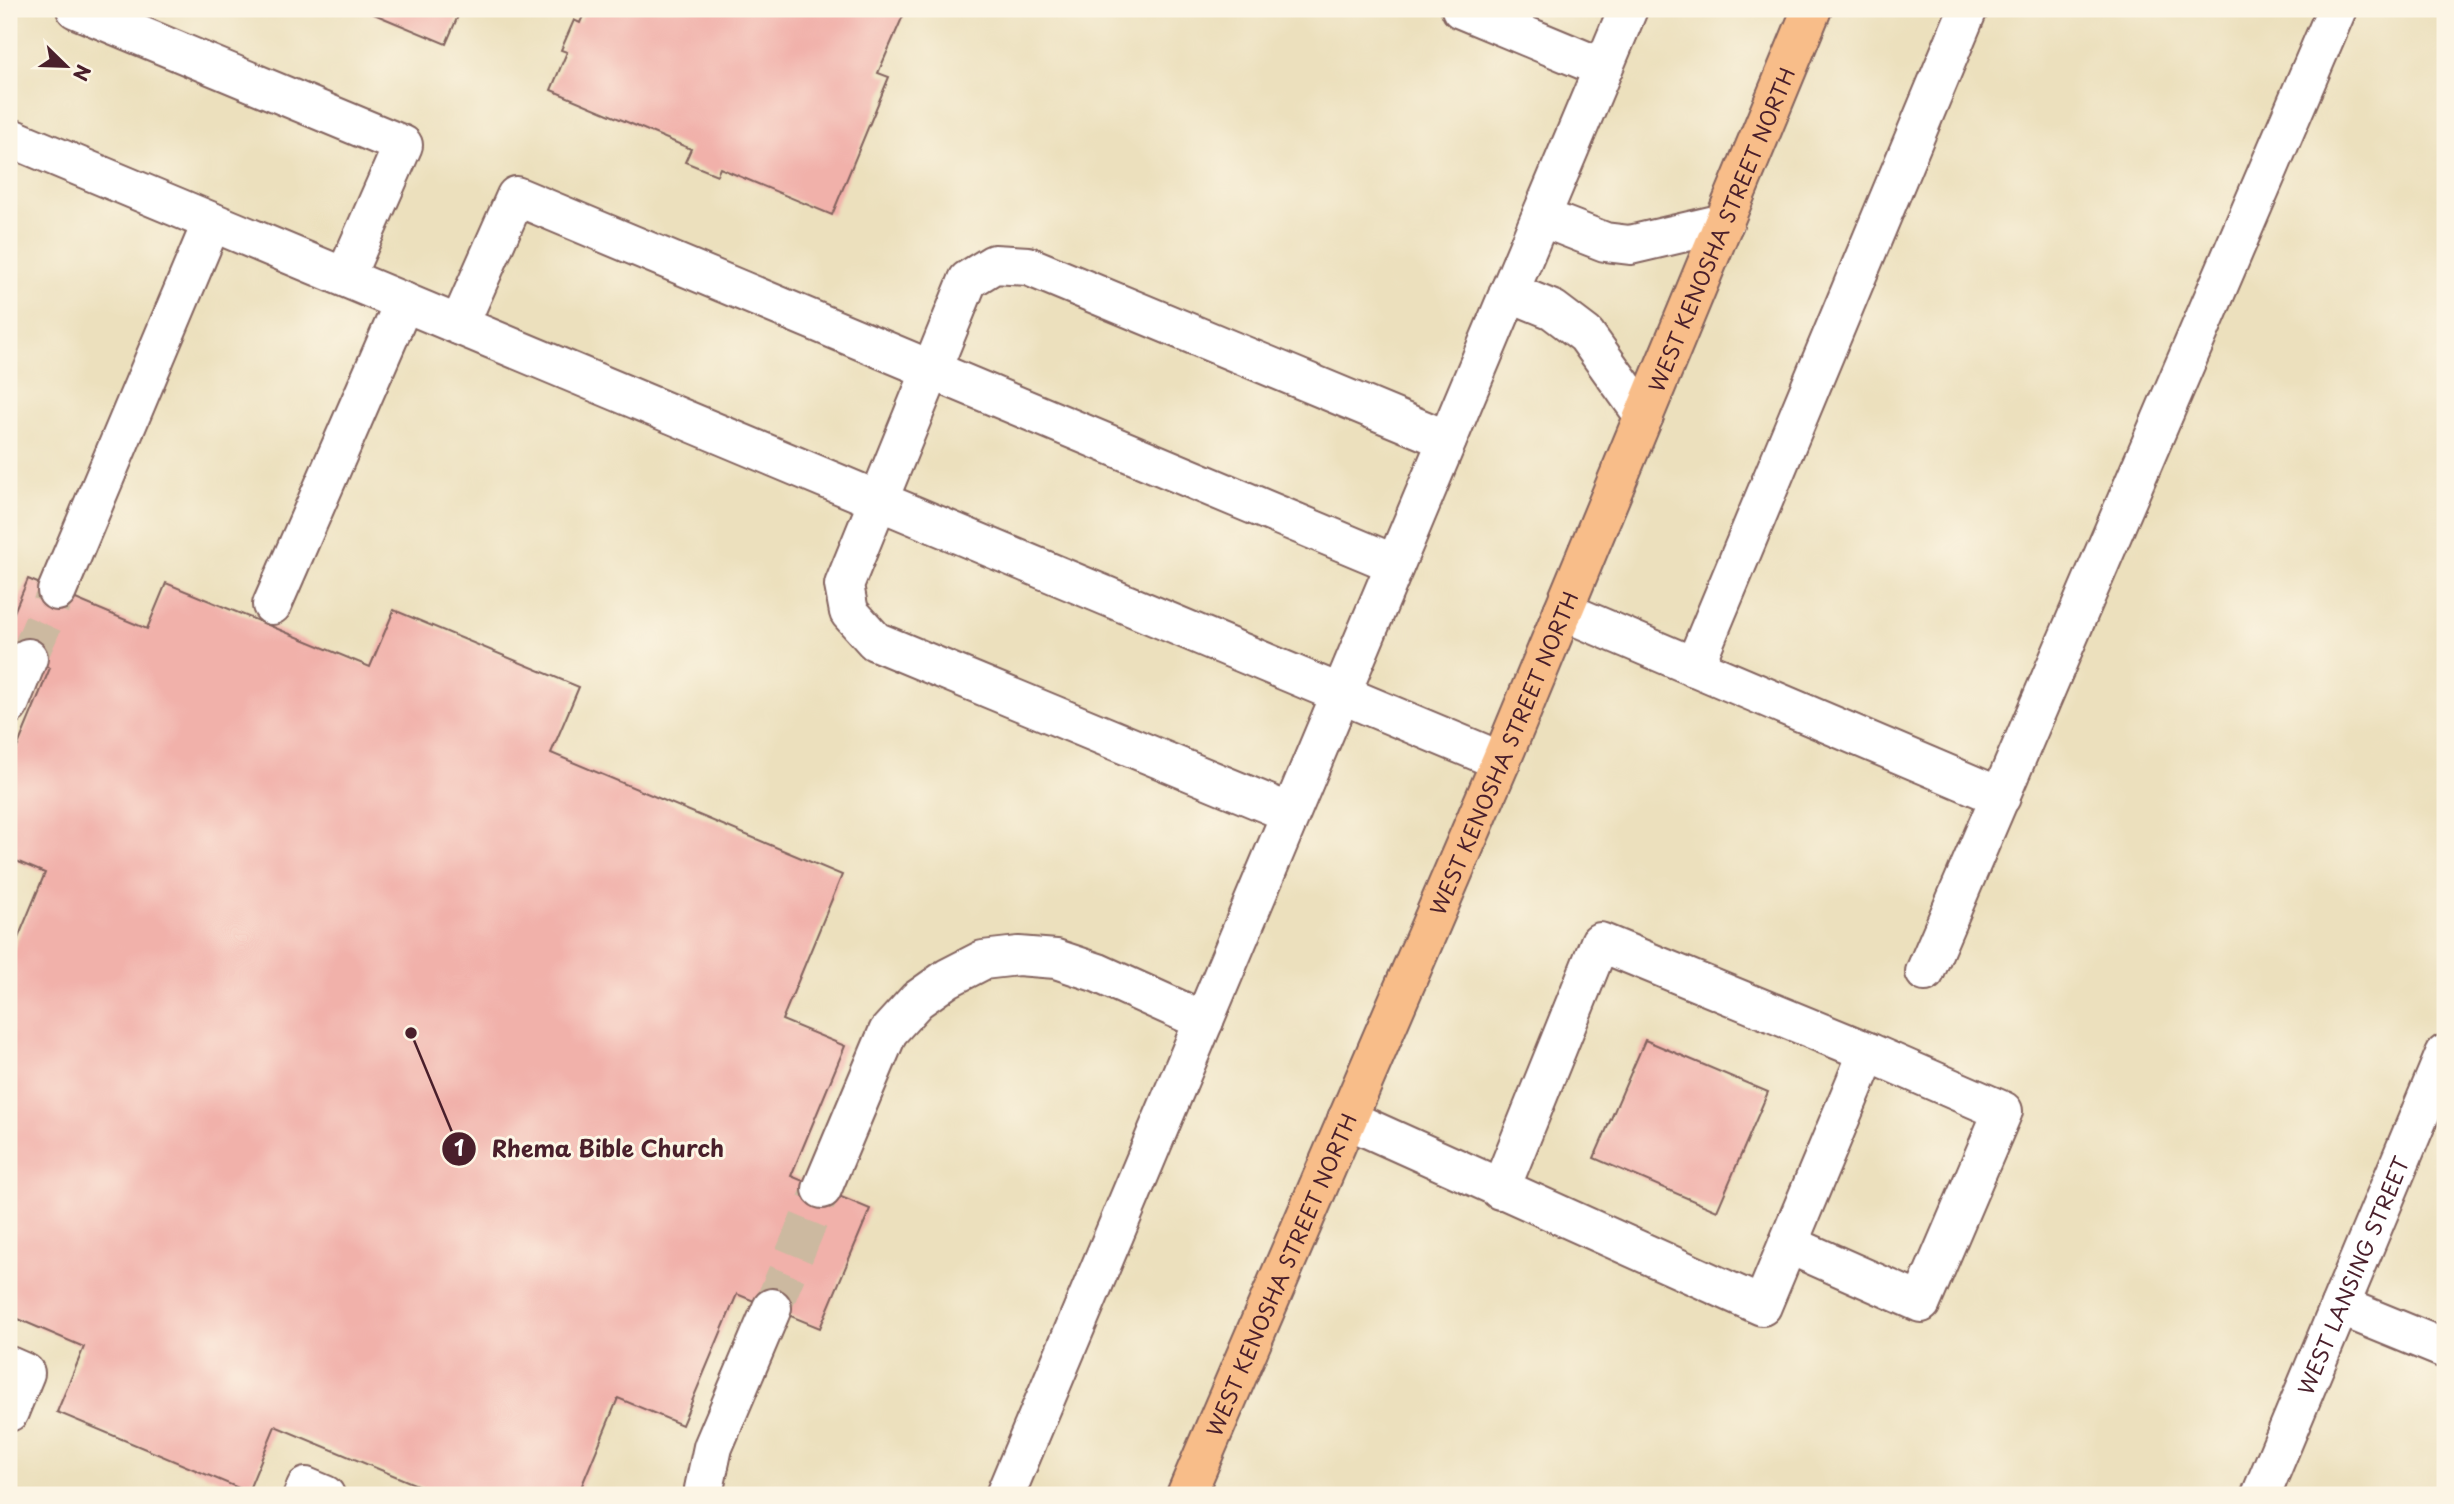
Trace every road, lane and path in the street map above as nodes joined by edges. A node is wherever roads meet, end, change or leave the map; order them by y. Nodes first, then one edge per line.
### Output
1 (76, 9) edge
2 (1461, 9) edge
3 (1628, 9) edge
4 (1812, 9) edge
5 (1968, 9) edge
6 (2337, 9) edge
7 (1603, 68) junction
8 (9, 137) edge
9 (1541, 216) junction
10 (212, 222) junction
11 (1724, 223) junction
12 (345, 277) junction
13 (1509, 292) junction
14 (404, 302) junction
15 (459, 325) junction
16 (932, 370) junction
17 (1644, 416) junction
18 (1447, 440) junction
19 (878, 500) junction
20 (1395, 564) junction
21 (57, 591) tunnel mouth
22 (272, 605) dead end
23 (1563, 611) junction
24 (28, 658) tunnel mouth
25 (1694, 667) junction
26 (1341, 694) junction
27 (9, 705) edge
28 (1501, 761) junction
29 (2001, 797) junction
30 (1290, 813) junction
31 (1926, 972) dead end
32 (1203, 1021) junction
33 (1868, 1052) junction
34 (2445, 1054) edge
35 (1347, 1119) junction
36 (822, 1189) tunnel mouth
37 (1500, 1189) junction
38 (1788, 1244) junction
39 (2340, 1306) junction
40 (772, 1308) tunnel mouth
41 (2445, 1349) edge
42 (9, 1366) edge
43 (9, 1412) edge
44 (303, 1495) edge
45 (325, 1495) edge
46 (705, 1495) edge
47 (1004, 1495) edge
48 (1186, 1495) edge
49 (2261, 1495) edge

1 - 12 street
2 - 7 street
3 - 7 street
4 - 11 main road, WEST KENOSHA STREET NORTH
5 - 25 street
6 - 29 street
7 - 9 street
8 - 10 street
9 - 11 street
9 - 13 street
10 - 12 street
10 - 21 street
11 - 17 main road, WEST KENOSHA STREET NORTH
12 - 14 street
13 - 17 street
13 - 18 street
14 - 15 street
14 - 22 street
15 - 16 street
15 - 19 street
16 - 18 street
16 - 19 street
16 - 20 street
17 - 23 main road, WEST KENOSHA STREET NORTH
18 - 20 street
19 - 26 street
19 - 30 street
20 - 26 street
23 - 25 street
23 - 28 main road, WEST KENOSHA STREET NORTH
24 - 27 street
25 - 29 street
26 - 28 street
26 - 30 street
28 - 35 main road, WEST KENOSHA STREET NORTH
29 - 31 street
30 - 32 street
32 - 36 street
32 - 47 street
33 - 37 street
33 - 38 street
33 - 38 street
34 - 39 street, WEST LANSING STREET
35 - 37 street
35 - 48 main road, WEST KENOSHA STREET NORTH
37 - 38 street
39 - 41 street
39 - 49 street, WEST LANSING STREET
40 - 46 street
42 - 43 street
44 - 45 street

